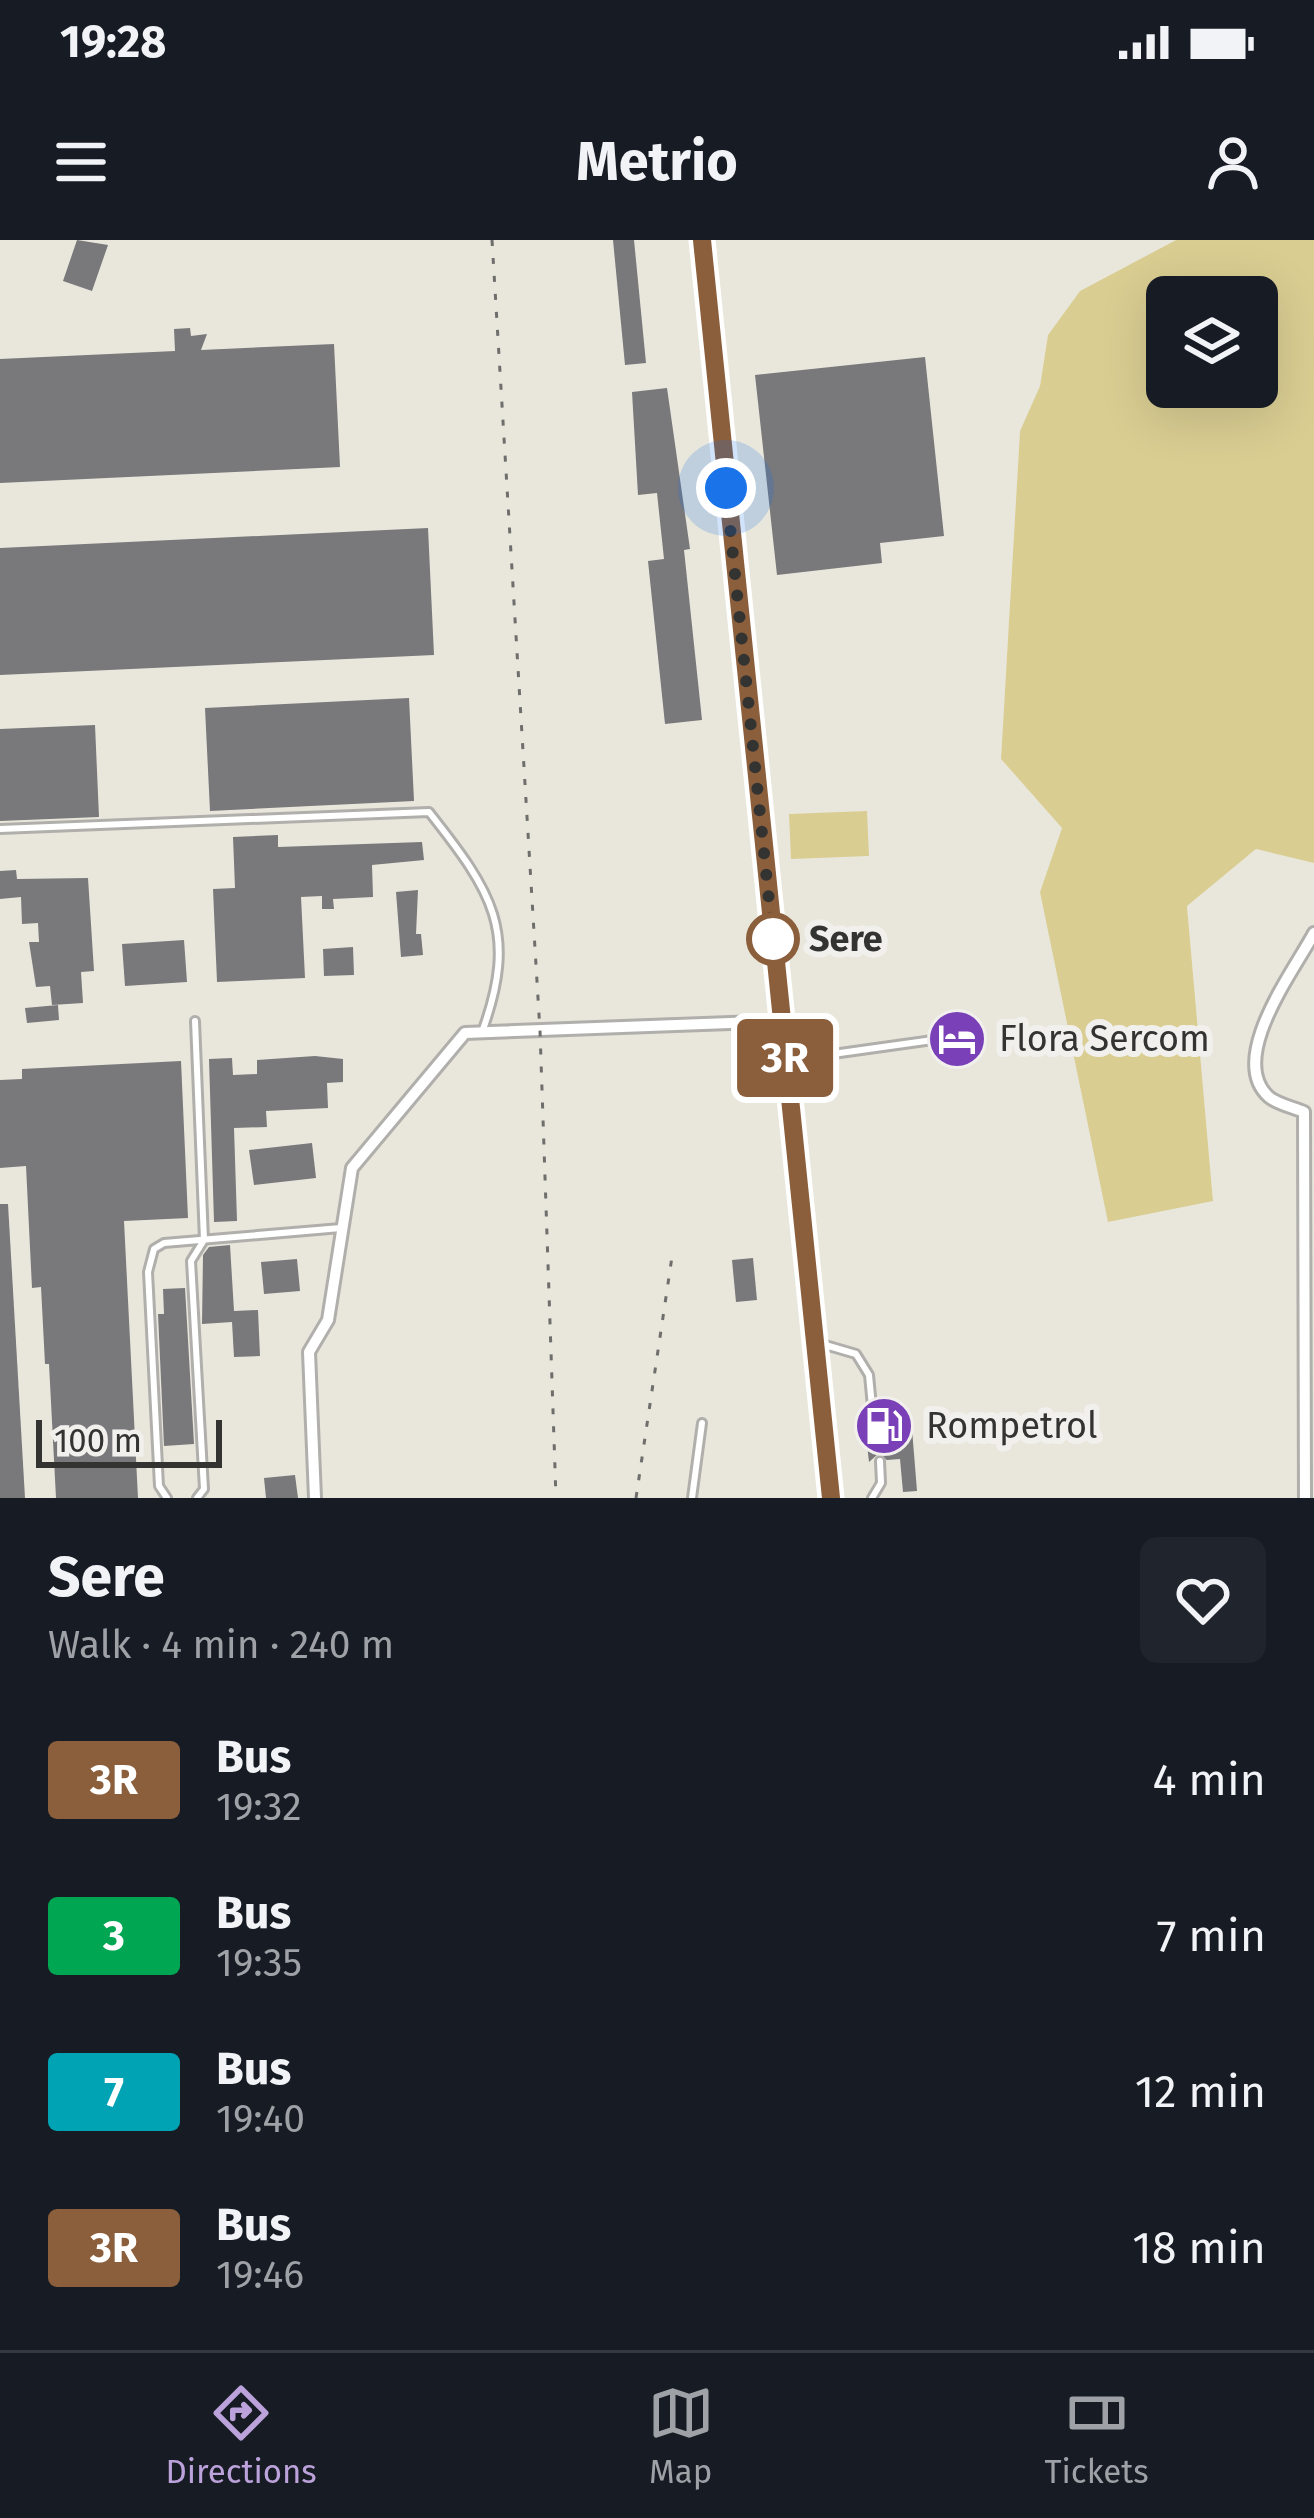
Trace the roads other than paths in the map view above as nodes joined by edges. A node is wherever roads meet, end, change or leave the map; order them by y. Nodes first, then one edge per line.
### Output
1 (702, 240) edge
2 (0, 829) edge
3 (1314, 933) edge
4 (781, 1021) junction
5 (195, 1022) dead end
6 (482, 1032) junction
7 (947, 1038) dead end
8 (786, 1060) junction
9 (341, 1228) junction
10 (204, 1240) junction
11 (815, 1342) junction
12 (873, 1417) dead end
13 (703, 1424) dead end
14 (880, 1461) dead end
15 (167, 1498) edge
16 (197, 1498) edge
17 (315, 1498) edge
18 (692, 1498) edge
19 (831, 1498) edge
20 (872, 1498) edge
21 (1305, 1498) edge

1 - 4 main road
2 - 6 lane
3 - 21 street
4 - 6 street
4 - 8 main road
5 - 10 lane
6 - 9 street
7 - 8 lane
8 - 11 main road
9 - 10 lane
9 - 17 street
10 - 15 lane
10 - 16 lane
11 - 12 lane
11 - 19 main road
13 - 18 lane
14 - 20 lane

